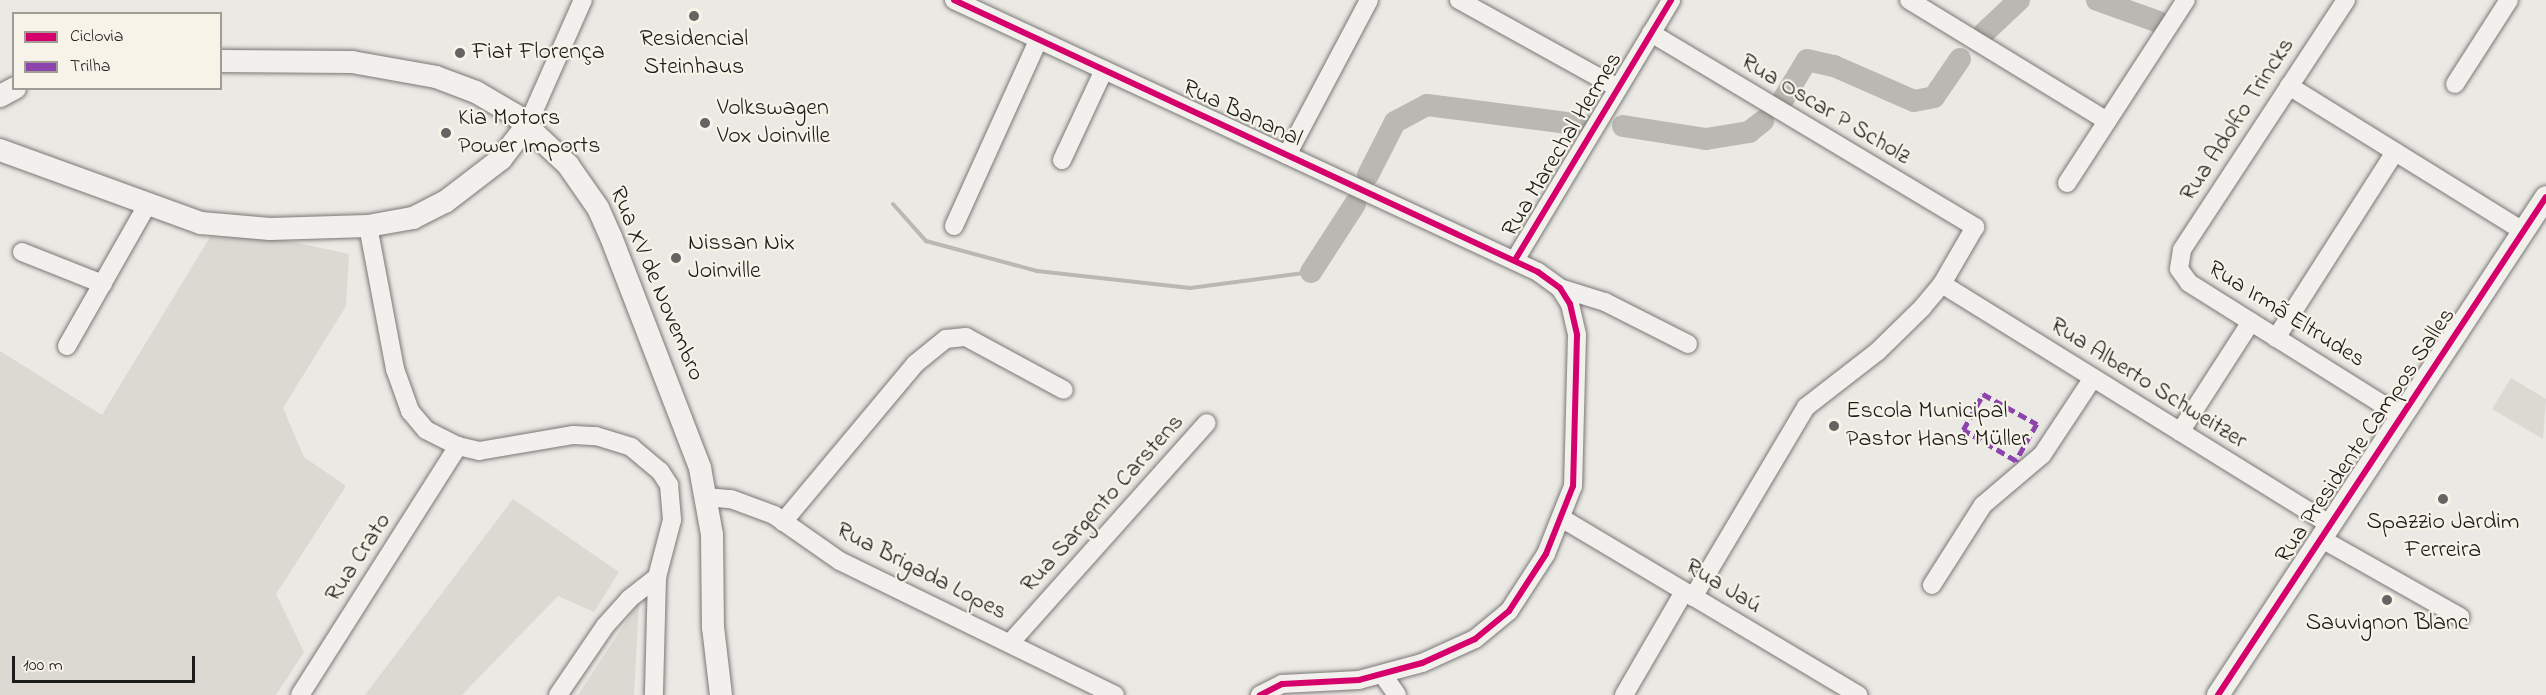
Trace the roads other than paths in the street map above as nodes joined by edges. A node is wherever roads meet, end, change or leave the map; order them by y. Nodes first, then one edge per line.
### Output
1 (583, 0) edge
2 (954, 0) edge
3 (1369, 0) edge
4 (1460, 0) edge
5 (1671, 0) edge
6 (1909, 0) edge
7 (2186, 0) edge
8 (2346, 0) edge
9 (2509, 0) edge
10 (1651, 33) junction
11 (1039, 39) junction
12 (222, 61) edge
13 (1104, 69) junction
14 (2455, 84) dead end
15 (2289, 86) junction
16 (1618, 88) junction
17 (2107, 121) junction
18 (528, 124) junction
19 (0, 150) edge
20 (2395, 152) junction
21 (1287, 154) junction
22 (1062, 160) dead end
23 (2067, 183) dead end
24 (2546, 197) edge
25 (147, 205) junction
26 (368, 226) junction
27 (954, 226) dead end
28 (2523, 231) junction
29 (22, 252) dead end
30 (1515, 260) junction
31 (2180, 269) joint
32 (103, 284) junction
33 (1942, 284) junction
34 (1560, 288) junction
35 (2251, 322) junction
36 (2276, 338) junction
37 (1688, 344) dead end
38 (67, 346) dead end
39 (2093, 378) junction
40 (1064, 390) dead end
41 (2401, 416) junction
42 (1207, 423) dead end
43 (2180, 432) junction
44 (458, 446) junction
45 (706, 497) junction
46 (1563, 519) junction
47 (783, 522) junction
48 (2325, 531) junction
49 (657, 577) junction
50 (1932, 585) dead end
51 (1689, 595) junction
52 (2460, 617) dead end
53 (1010, 643) junction
54 (1383, 675) junction
55 (300, 695) edge
56 (558, 695) edge
57 (654, 695) edge
58 (721, 695) edge
59 (1115, 695) edge
60 (1260, 695) edge
61 (1397, 695) edge
62 (1624, 695) edge
63 (1858, 695) edge
64 (2218, 695) edge

1 - 18 street
2 - 11 street, Rua Bananal
3 - 21 street
4 - 16 street
5 - 10 street, Rua Marechal Hermes
6 - 17 street
7 - 17 street
8 - 15 street, Rua Adolfo Trincks
9 - 14 street
10 - 16 street, Rua Marechal Hermes
10 - 33 street, Rua Oscar P Scholz
11 - 13 street, Rua Bananal
11 - 27 street
12 - 18 main road, Rua XV de Novembro
13 - 21 street, Rua Bananal
13 - 22 street
15 - 20 street
15 - 31 street, Rua Adolfo Trincks
16 - 30 street, Rua Marechal Hermes
17 - 23 street
18 - 26 main road
18 - 45 main road, Rua XV de Novembro
19 - 25 main road
20 - 28 street
20 - 36 street
21 - 30 street, Rua Bananal
24 - 28 main road, Rua Presidente Campos Salles
25 - 26 main road
25 - 32 street
26 - 44 street
28 - 41 main road, Rua Presidente Campos Salles
29 - 32 street
30 - 34 street, Rua Marechal Hermes
31 - 35 street, Rua Irmã Eltrudes
32 - 38 street
33 - 39 street, Rua Alberto Schweitzer
33 - 51 street
34 - 37 street, Rua Marechal Hermes
34 - 46 street
35 - 36 street, Rua Irmã Eltrudes
35 - 43 street
36 - 41 street, Rua Irmã Eltrudes
39 - 43 street, Rua Alberto Schweitzer
39 - 50 street
40 - 47 street
41 - 48 main road, Rua Presidente Campos Salles
42 - 53 street, Rua Sargento Carstens
43 - 48 street, Rua Alberto Schweitzer
44 - 49 street
44 - 55 street, Rua Crato
45 - 47 street, Rua Brigada Lopes
45 - 58 main road, Rua XV de Novembro
46 - 51 street, Rua Jaú
46 - 54 street
47 - 53 street, Rua Brigada Lopes
48 - 52 street, Rua Alberto Schweitzer
48 - 64 main road, Rua Presidente Campos Salles
49 - 56 street
49 - 57 street
51 - 62 street
51 - 63 street, Rua Jaú
53 - 59 street, Rua Brigada Lopes
54 - 60 street
54 - 61 street

